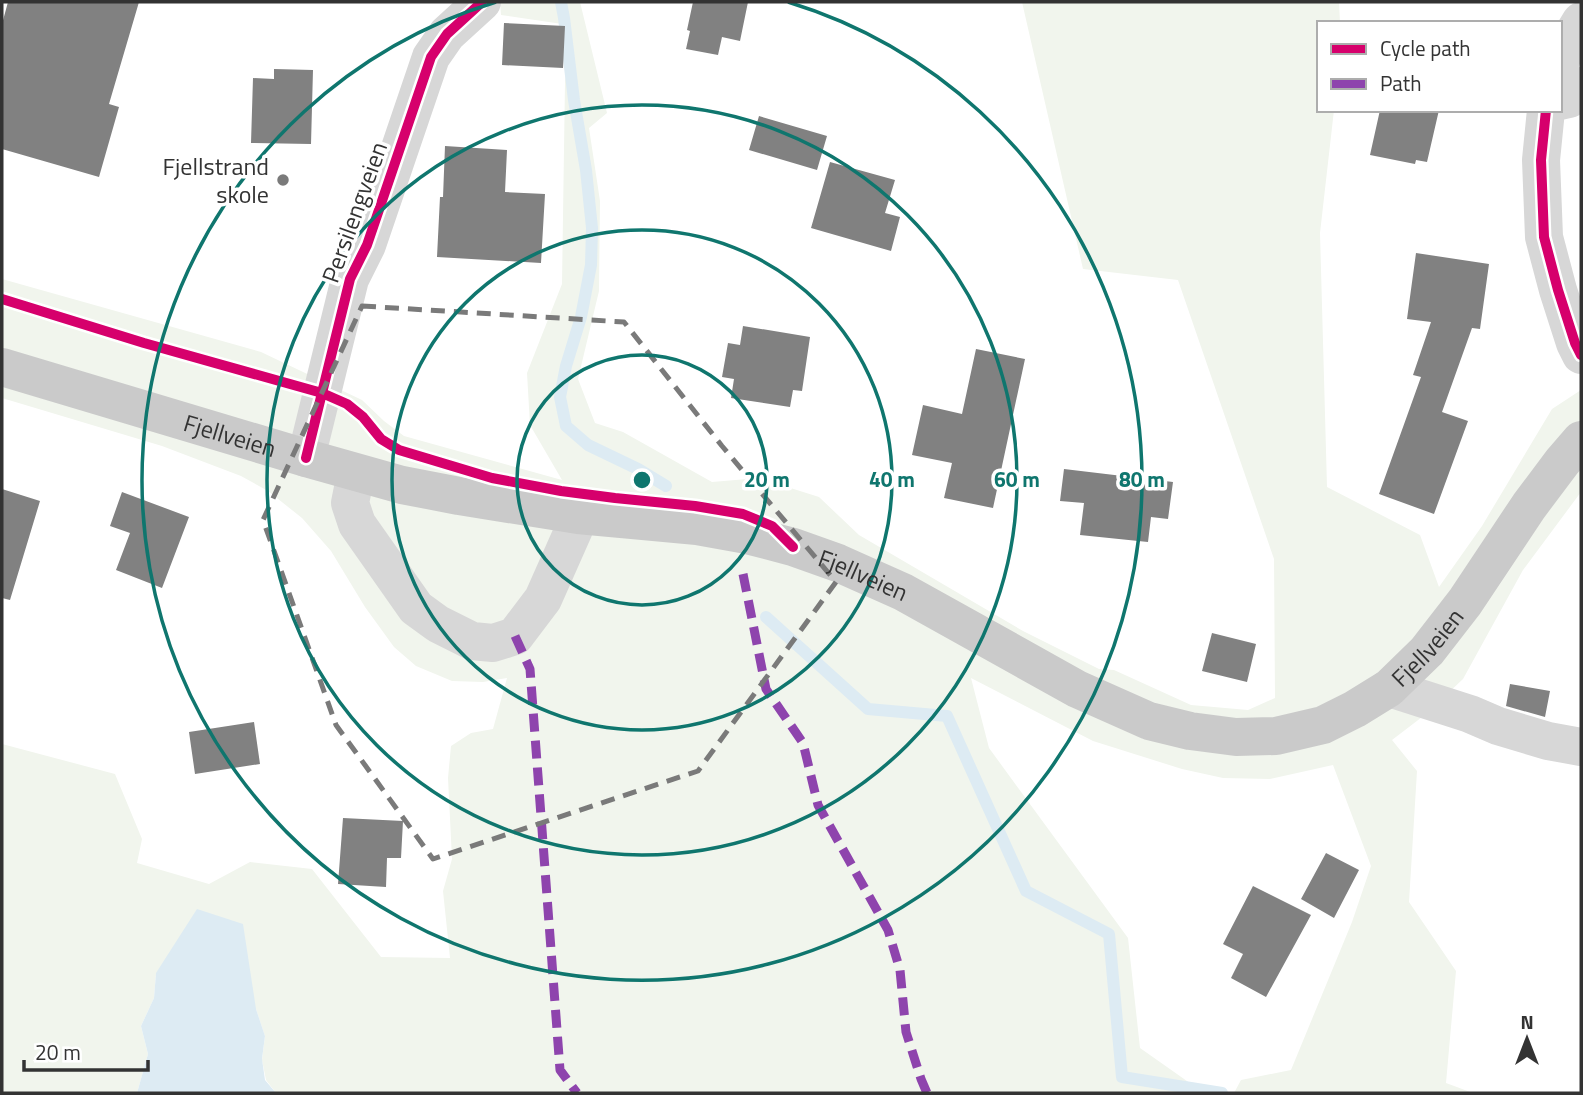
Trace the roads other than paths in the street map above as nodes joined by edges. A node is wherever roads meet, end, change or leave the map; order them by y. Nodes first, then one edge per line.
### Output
1 (482, 2) edge
2 (1581, 22) edge
3 (1562, 58) edge
4 (1581, 86) edge
5 (1562, 101) edge
6 (1546, 112) edge
7 (1581, 355) edge
8 (2, 367) edge
9 (1581, 440) edge
10 (306, 458) junction
11 (356, 473) junction
12 (578, 514) junction
13 (1389, 688) junction
14 (1581, 747) edge

1 - 10 street, Persilengveien
2 - 3 street
4 - 5 street
6 - 7 street
8 - 10 main road, Fjellveien
9 - 13 main road, Fjellveien
10 - 11 main road, Fjellveien
11 - 12 main road, Fjellveien
11 - 12 street
12 - 13 main road, Fjellveien
13 - 14 street

